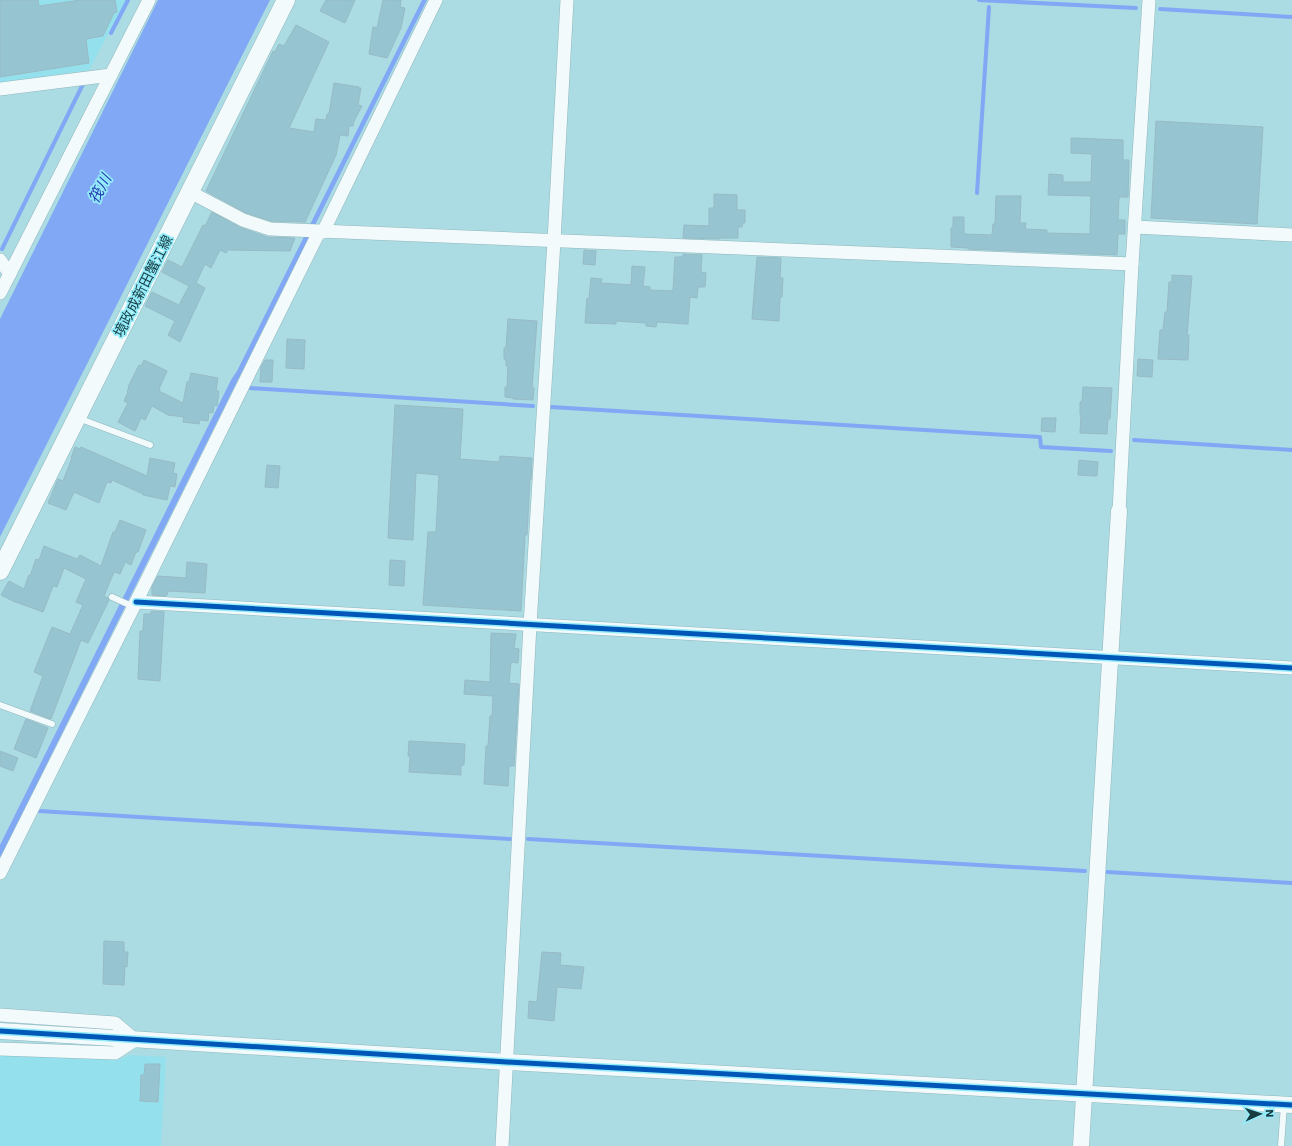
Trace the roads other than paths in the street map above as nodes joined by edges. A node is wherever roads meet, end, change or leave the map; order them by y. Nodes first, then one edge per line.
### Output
1 (149, 0) edge
2 (286, 0) edge
3 (436, 0) edge
4 (567, 0) edge
5 (1149, 0) edge
6 (111, 75) junction
7 (0, 89) edge
8 (190, 192) junction
9 (1135, 227) junction
10 (316, 231) junction
11 (1292, 236) edge
12 (554, 241) junction
13 (0, 260) edge
14 (1132, 264) junction
15 (10, 274) junction
16 (0, 294) edge
17 (77, 418) junction
18 (150, 444) dead end
19 (1119, 511) joint
20 (0, 571) edge
21 (112, 597) dead end
22 (133, 605) junction
23 (530, 625) junction
24 (1110, 658) junction
25 (1292, 668) edge
26 (0, 705) edge
27 (52, 724) dead end
28 (0, 873) edge
29 (0, 1016) edge
30 (0, 1031) edge
31 (135, 1040) junction
32 (0, 1049) edge
33 (507, 1062) junction
34 (1084, 1093) junction
35 (1288, 1105) edge
36 (502, 1146) edge
37 (1081, 1146) edge
38 (1281, 1146) edge

1 - 6 street
2 - 8 main road, 境政成新田蟹江線
3 - 10 street
4 - 12 street
5 - 9 street
6 - 7 street
6 - 15 street
8 - 10 street
8 - 17 main road, 境政成新田蟹江線
9 - 11 street
9 - 14 street
10 - 12 street
10 - 22 street
12 - 14 street
12 - 23 street
13 - 15 street
14 - 19 street
15 - 16 street
17 - 18 lane
17 - 20 main road, 境政成新田蟹江線
19 - 24 street
21 - 22 lane
22 - 23 street
22 - 28 street
23 - 24 street
23 - 33 street
24 - 25 street
24 - 34 street
26 - 27 lane
29 - 31 street
30 - 31 street
31 - 32 street
31 - 33 street
33 - 34 street
33 - 36 street
34 - 35 street
34 - 37 street
35 - 38 lane

